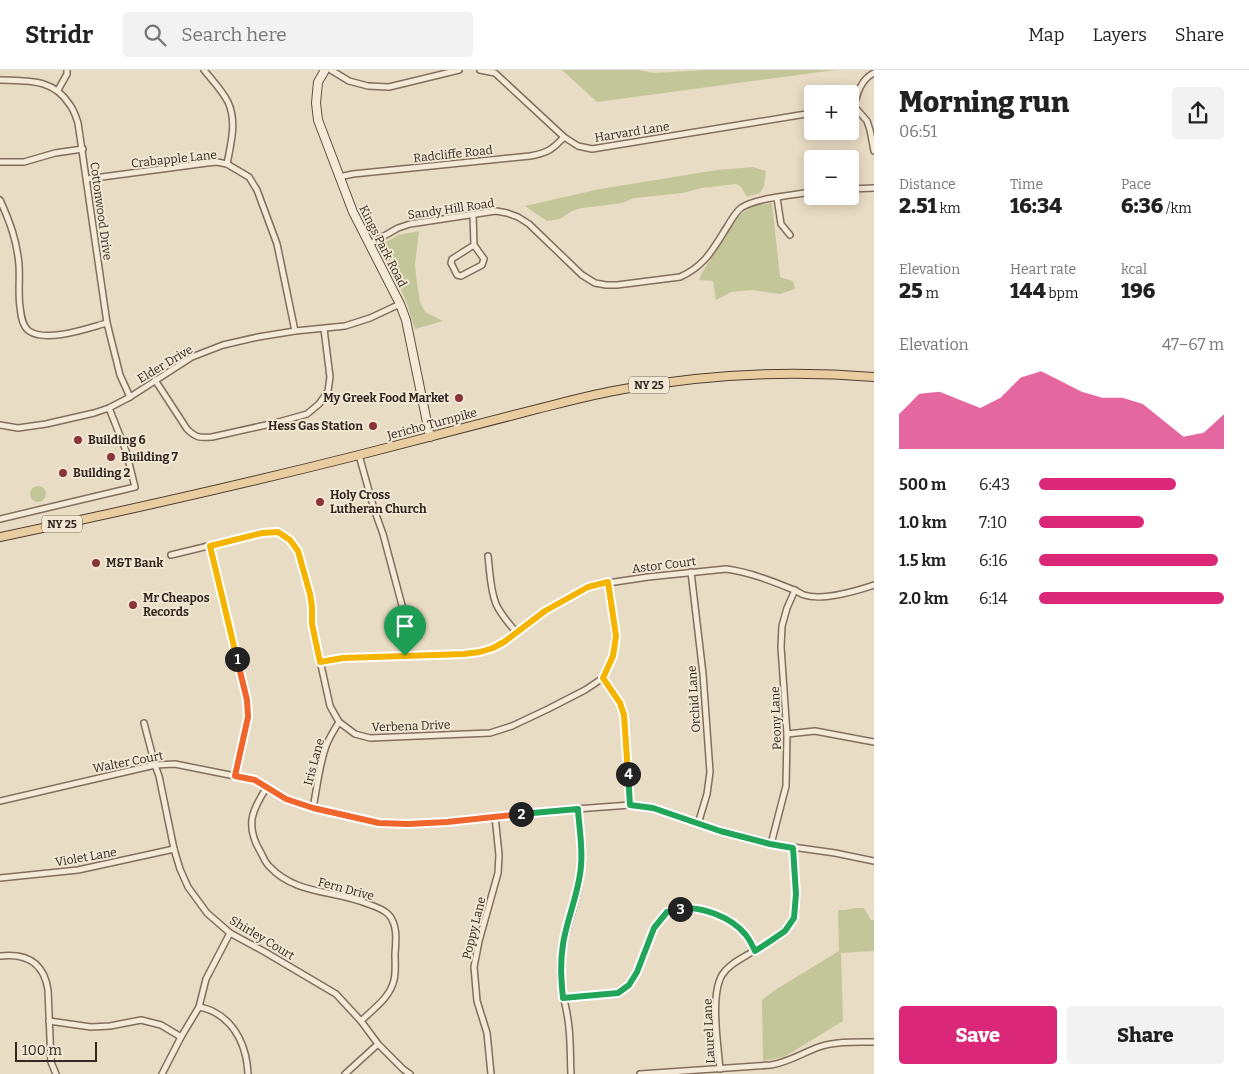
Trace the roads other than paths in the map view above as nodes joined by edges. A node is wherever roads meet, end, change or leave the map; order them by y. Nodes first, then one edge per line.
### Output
1 (67, 70) edge
2 (204, 70) edge
3 (326, 70) edge
4 (331, 70) edge
5 (459, 70) edge
6 (480, 70) edge
7 (496, 72) edge
8 (874, 73) edge
9 (0, 80) edge
10 (859, 89) edge
11 (58, 90) junction
12 (859, 113) edge
13 (804, 114) edge
14 (564, 137) junction
15 (83, 149) junction
16 (874, 151) edge
17 (0, 162) edge
18 (227, 164) junction
19 (339, 177) junction
20 (87, 180) junction
21 (874, 188) edge
22 (859, 189) edge
23 (804, 193) edge
24 (778, 198) junction
25 (0, 200) edge
26 (473, 215) junction
27 (790, 234) dead end
28 (370, 244) junction
29 (474, 245) junction
30 (400, 304) junction
31 (107, 323) junction
32 (324, 328) junction
33 (295, 331) junction
34 (874, 377) edge
35 (155, 380) junction
36 (130, 397) junction
37 (109, 408) junction
38 (0, 425) edge
39 (430, 436) junction
40 (359, 455) junction
41 (0, 519) edge
42 (0, 537) edge
43 (210, 546) junction
44 (171, 555) dead end
45 (488, 556) dead end
46 (691, 572) junction
47 (608, 582) junction
48 (874, 586) edge
49 (795, 590) junction
50 (517, 633) junction
51 (405, 656) junction
52 (320, 662) junction
53 (603, 678) junction
54 (339, 722) junction
55 (144, 723) dead end
56 (787, 734) junction
57 (874, 742) edge
58 (155, 765) junction
59 (235, 776) junction
60 (266, 787) junction
61 (0, 801) edge
62 (630, 805) junction
63 (313, 808) junction
64 (578, 809) junction
65 (495, 816) junction
66 (698, 824) junction
67 (770, 844) junction
68 (793, 848) junction
69 (174, 849) junction
70 (874, 861) edge
71 (0, 878) edge
72 (230, 933) junction
73 (755, 951) junction
74 (0, 956) edge
75 (563, 998) junction
76 (199, 1007) junction
77 (361, 1021) junction
78 (49, 1022) junction
79 (181, 1037) junction
80 (874, 1042) edge
81 (378, 1044) junction
82 (720, 1070) junction
83 (56, 1074) edge
84 (162, 1074) edge
85 (248, 1074) edge
86 (345, 1074) edge
87 (410, 1074) edge
88 (491, 1074) edge
89 (571, 1074) edge
90 (640, 1074) edge

1 - 11 street
2 - 18 street
3 - 19 street, Kings Park Road
4 - 5 street
6 - 7 street, Harvard Lane
7 - 14 street, Harvard Lane
8 - 10 street
9 - 11 street
11 - 15 street, Cottonwood Drive
12 - 16 street
13 - 14 street, Harvard Lane
14 - 19 street, Radcliffe Road
15 - 17 street
15 - 20 street, Cottonwood Drive
18 - 20 street, Crabapple Lane
18 - 33 street, Crabapple Lane
19 - 28 street, Kings Park Road
20 - 31 street, Cottonwood Drive
21 - 22 street
23 - 24 street, Sandy Hill Road
24 - 26 street, Sandy Hill Road
24 - 27 street
25 - 31 street
26 - 28 street, Sandy Hill Road
26 - 29 street
28 - 30 street, Kings Park Road
29 - 29 street
30 - 32 street, Elder Drive
30 - 39 street, Kings Park Road
31 - 36 street, Cottonwood Drive
32 - 33 street, Elder Drive
32 - 35 street
33 - 35 street, Elder Drive
34 - 39 main road, Jericho Turnpike / NY 25
35 - 36 street, Elder Drive
36 - 37 street, Elder Drive
37 - 38 street, Elder Drive
37 - 41 street
39 - 40 main road, Jericho Turnpike / NY 25
40 - 42 main road, Jericho Turnpike / NY 25
40 - 51 street
43 - 44 street
43 - 52 street
43 - 59 street
45 - 50 street
46 - 47 street, Astor Court
46 - 49 street, Astor Court
46 - 66 street, Orchid Lane
47 - 50 street, Astor Court
47 - 53 street
48 - 49 street, Astor Court
49 - 56 street, Peony Lane
50 - 51 street, Astor Court
51 - 52 street, Astor Court
52 - 54 street
53 - 54 street, Verbena Drive
53 - 62 street
54 - 63 street, Iris Lane
55 - 58 street, Shirley Court
56 - 57 street
56 - 67 street, Peony Lane
58 - 59 street, Walter Court
58 - 61 street, Walter Court
58 - 69 street, Shirley Court
59 - 60 street, Walter Court
60 - 63 street, Walter Court
60 - 77 street, Fern Drive
62 - 64 street, Walter Court
62 - 66 street, Walter Court
63 - 65 street, Walter Court
64 - 65 street, Walter Court
64 - 75 street
65 - 88 street, Poppy Lane
66 - 67 street, Walter Court
67 - 68 street, Walter Court
68 - 70 street, Walter Court
68 - 73 street, Laurel Lane
69 - 71 street, Violet Lane
69 - 72 street, Shirley Court
72 - 76 street
72 - 77 street, Shirley Court
73 - 75 street
73 - 82 street, Laurel Lane
74 - 78 street
75 - 89 street
76 - 79 street
76 - 85 street
77 - 81 street, Shirley Court
78 - 79 street
78 - 83 street
79 - 84 street
80 - 82 street
81 - 86 street
81 - 87 street, Shirley Court
82 - 90 street

